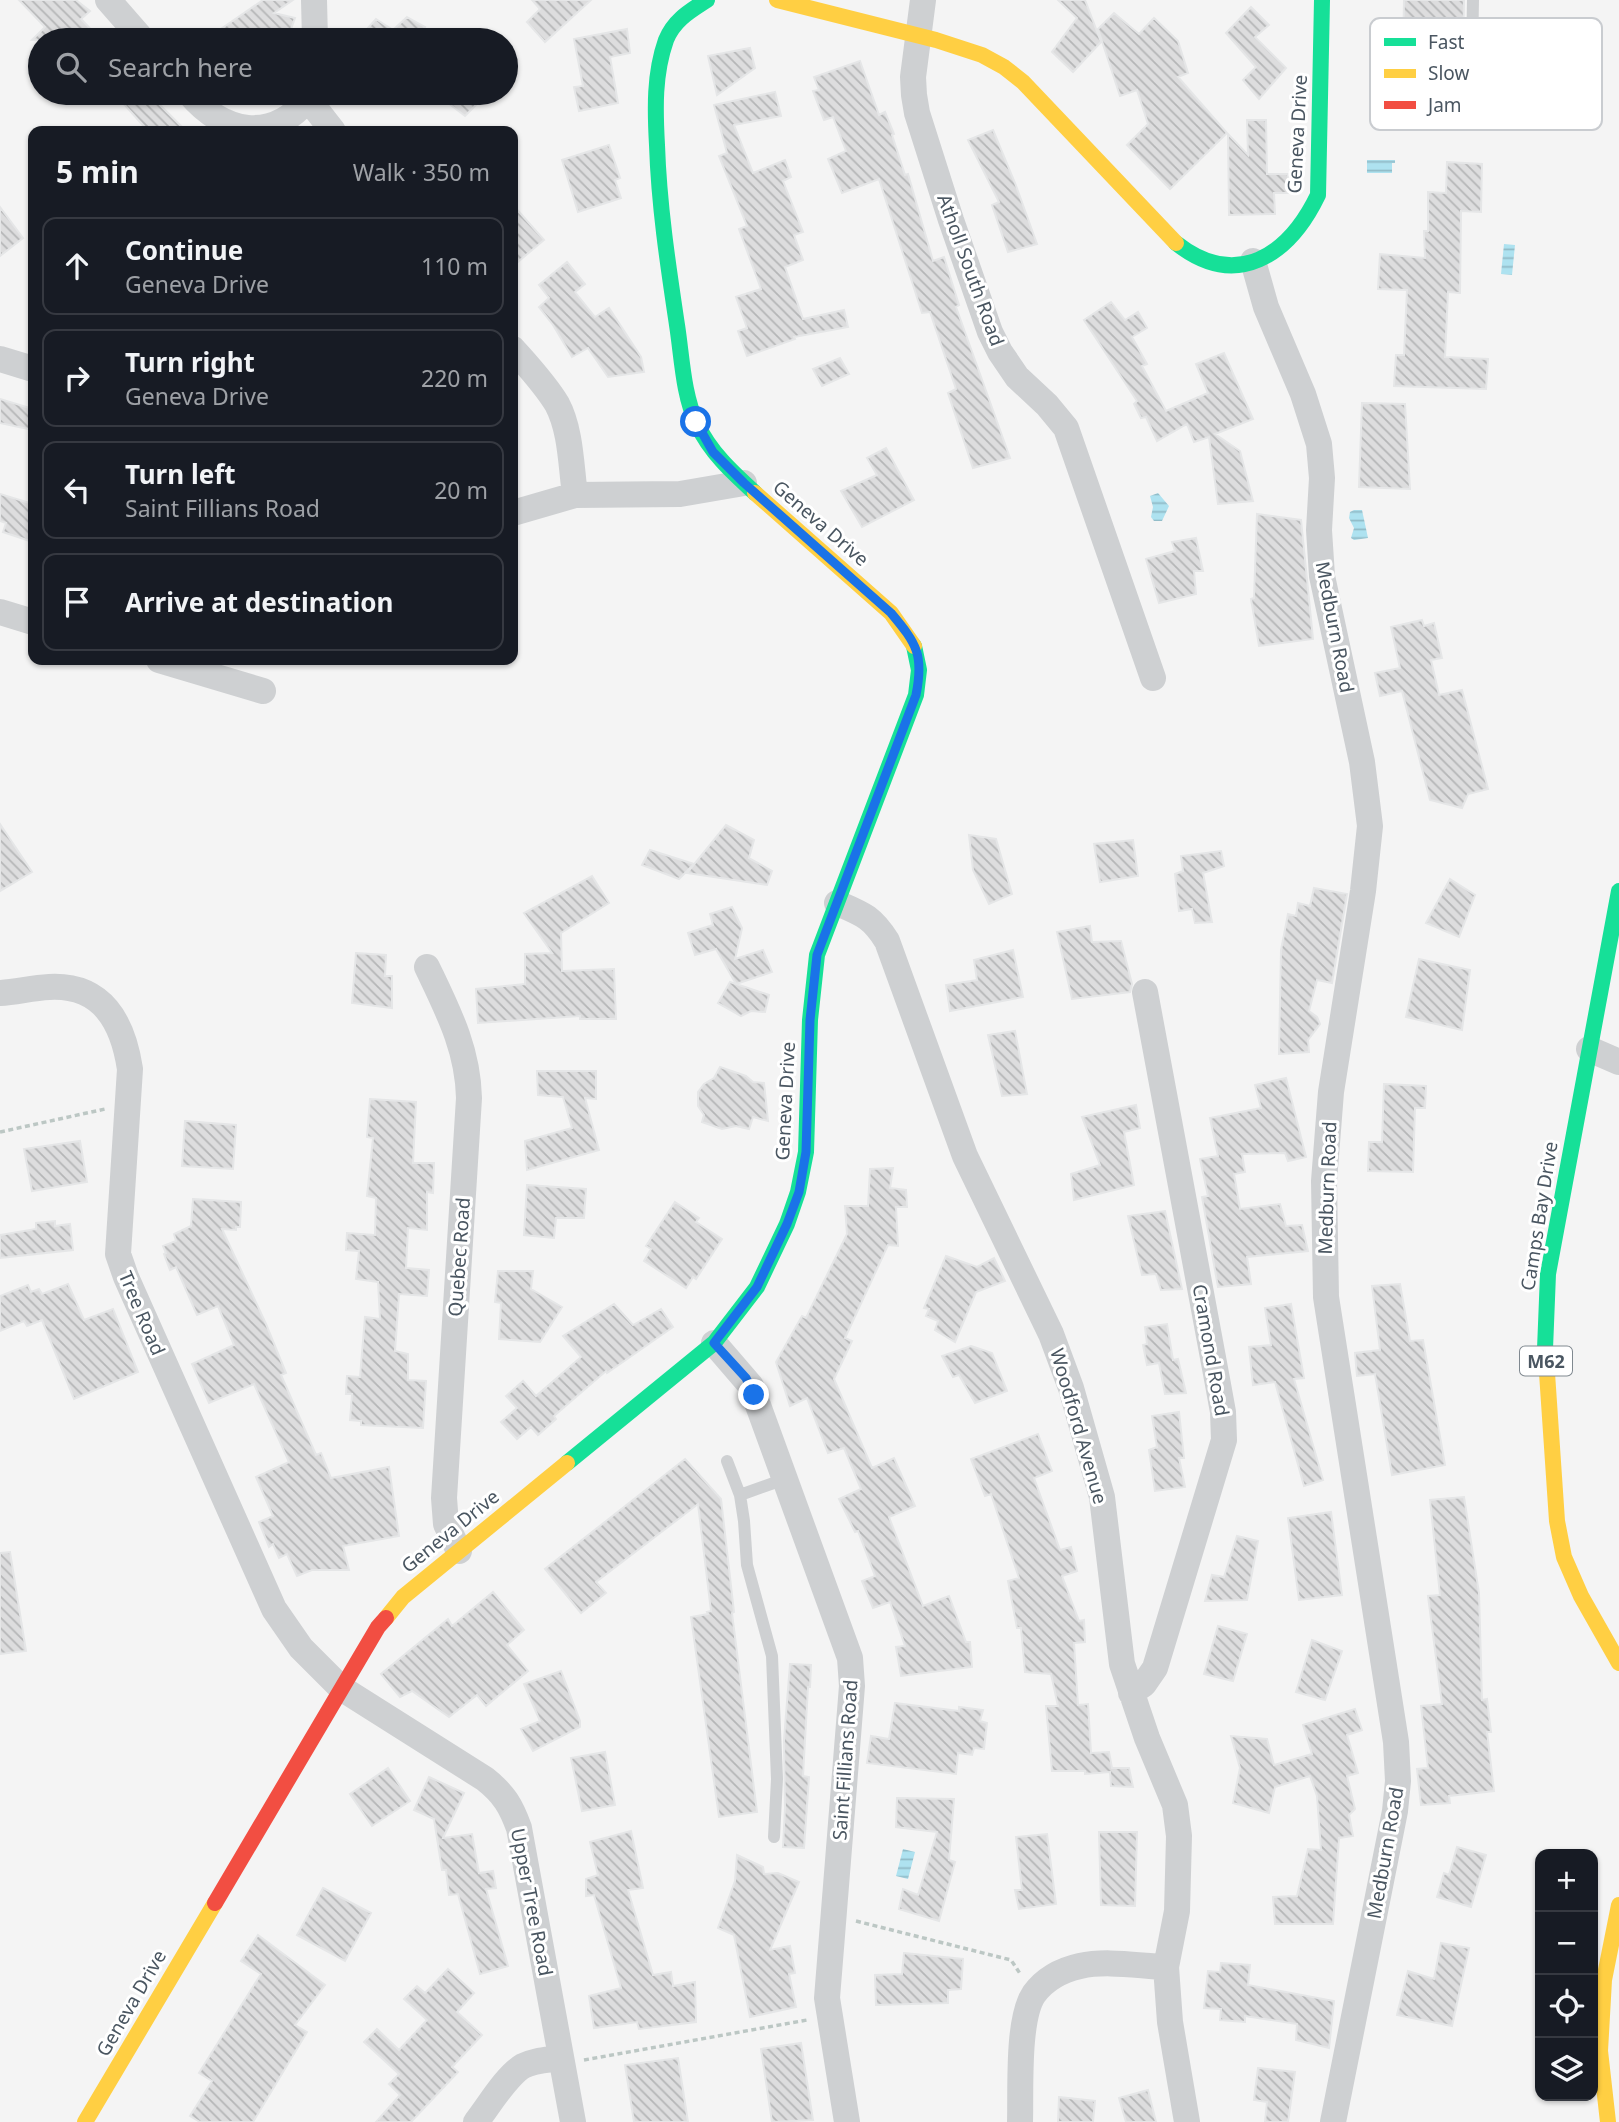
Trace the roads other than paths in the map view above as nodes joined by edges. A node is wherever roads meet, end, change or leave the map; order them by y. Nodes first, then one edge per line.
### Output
1 (108, 0) edge
2 (314, 0) edge
3 (777, 0) edge
4 (923, 0) edge
5 (1322, 0) edge
6 (1474, 0) edge
7 (699, 2) edge
8 (1473, 18) edge
9 (132, 28) edge
10 (315, 28) edge
11 (919, 36) junction
12 (202, 105) edge
13 (302, 105) edge
14 (315, 105) edge
15 (234, 126) edge
16 (273, 126) edge
17 (330, 126) edge
18 (1253, 261) junction
19 (518, 355) edge
20 (0, 359) edge
21 (28, 367) edge
22 (744, 483) junction
23 (575, 495) junction
24 (518, 512) edge
25 (0, 612) edge
26 (28, 620) edge
27 (176, 665) edge
28 (1153, 678) dead end
29 (263, 691) dead end
30 (1619, 891) edge
31 (837, 903) junction
32 (427, 967) dead end
33 (1145, 992) dead end
34 (0, 993) edge
35 (1589, 1049) junction
36 (1619, 1062) edge
37 (714, 1343) junction
38 (727, 1461) dead end
39 (785, 1479) junction
40 (740, 1495) junction
41 (459, 1551) junction
42 (1619, 1663) edge
43 (341, 1688) junction
44 (1131, 1693) junction
45 (774, 1837) dead end
46 (1619, 1905) edge
47 (1166, 1967) junction
48 (561, 2058) junction
49 (85, 2122) edge
50 (476, 2122) edge
51 (573, 2122) edge
52 (847, 2122) edge
53 (1020, 2122) edge
54 (1187, 2122) edge
55 (1333, 2122) edge
56 (1608, 2122) edge

1 - 9 street
2 - 10 street
3 - 11 street, Geneva Drive
4 - 11 street, Atholl South Road
5 - 18 street, Geneva Drive
6 - 8 lane
7 - 22 street, Geneva Drive
11 - 18 street, Geneva Drive
11 - 28 street, Atholl South Road
12 - 15 street
13 - 16 street
14 - 17 street
18 - 55 street, Medburn Road
19 - 23 street
20 - 21 street
22 - 23 street
22 - 31 street, Geneva Drive
23 - 24 street
25 - 26 street
27 - 29 street
30 - 35 street, Camps Bay Drive / M62
31 - 37 street, Geneva Drive
31 - 44 street, Woodford Avenue
32 - 41 street, Quebec Road
33 - 44 street, Cramond Road
34 - 43 street, Tree Road
35 - 36 street
35 - 42 street, Camps Bay Drive / M62
37 - 39 street, Saint Fillians Road
37 - 41 street, Geneva Drive
38 - 40 lane
39 - 40 lane
39 - 52 street, Saint Fillians Road
40 - 45 lane
41 - 43 street, Geneva Drive
43 - 48 street, Upper Tree Road
43 - 49 street, Geneva Drive
44 - 47 street, Woodford Avenue
46 - 56 street
47 - 53 street
47 - 54 street, Woodford Avenue
48 - 50 street
48 - 51 street, Upper Tree Road

